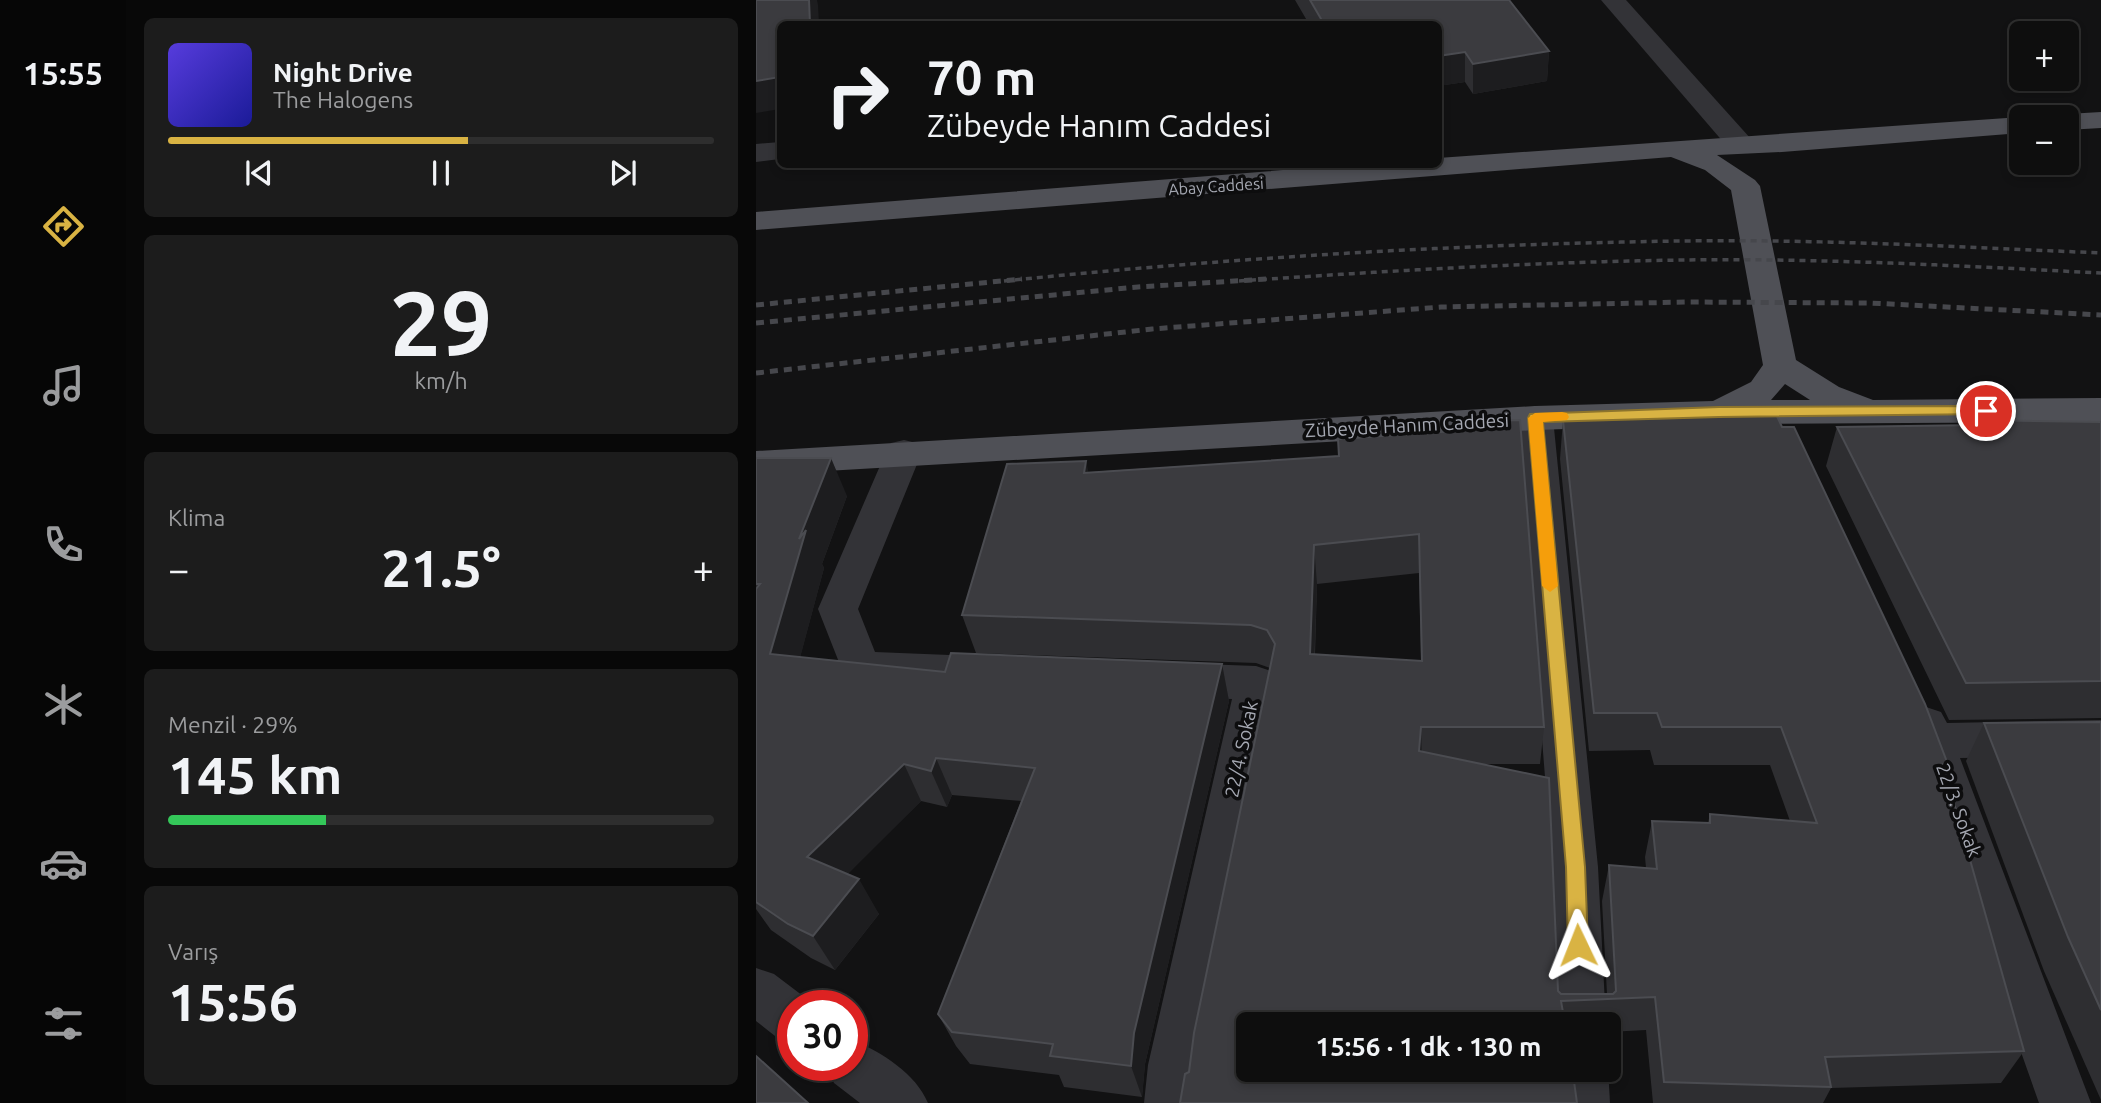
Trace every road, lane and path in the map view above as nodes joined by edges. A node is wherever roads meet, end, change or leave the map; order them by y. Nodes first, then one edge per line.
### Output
1 (1613, 0) edge
2 (2101, 120) edge
3 (2079, 121) edge
4 (2009, 126) edge
5 (1782, 144) junction
6 (1741, 145) junction
7 (1676, 148) junction
8 (777, 151) edge
9 (756, 153) edge
10 (1442, 164) edge
11 (1377, 168) edge
12 (1347, 170) edge
13 (1745, 186) junction
14 (756, 221) edge
15 (1780, 365) junction
16 (1719, 412) junction
17 (1780, 412) junction
18 (1881, 412) junction
19 (1535, 418) junction
20 (2097, 421) edge
21 (1797, 450) edge
22 (904, 452) junction
23 (756, 463) edge
24 (1038, 675) edge
25 (1133, 679) edge
26 (1910, 690) edge
27 (2101, 738) edge
28 (1934, 741) junction
29 (756, 991) edge
30 (777, 1007) edge
31 (1581, 1012) edge
32 (868, 1077) edge
33 (1583, 1082) edge
34 (902, 1103) edge
35 (1170, 1103) edge
36 (1584, 1103) edge
37 (2065, 1103) edge

1 - 6 street
2 - 3 main road
4 - 5 main road, Abay Caddesi
5 - 6 main road, Abay Caddesi
5 - 13 main road
6 - 7 main road, Abay Caddesi
7 - 10 main road, Abay Caddesi
7 - 13 main road
8 - 9 street
11 - 12 main road, Abay Caddesi
12 - 14 main road, Abay Caddesi
13 - 15 main road
15 - 16 main road
15 - 18 main road
16 - 17 main road, Zübeyde Hanım Caddesi
16 - 19 main road, Zübeyde Hanım Caddesi
17 - 18 main road, Zübeyde Hanım Caddesi
17 - 21 street
18 - 20 main road, Zübeyde Hanım Caddesi
19 - 22 main road, Zübeyde Hanım Caddesi
19 - 31 street
22 - 23 main road, Zübeyde Hanım Caddesi
22 - 24 street
25 - 35 street, 22/4. Sokak
26 - 28 street, 22/3. Sokak
27 - 28 street
28 - 37 street, 22/3. Sokak
29 - 30 street
32 - 34 street
33 - 36 street

